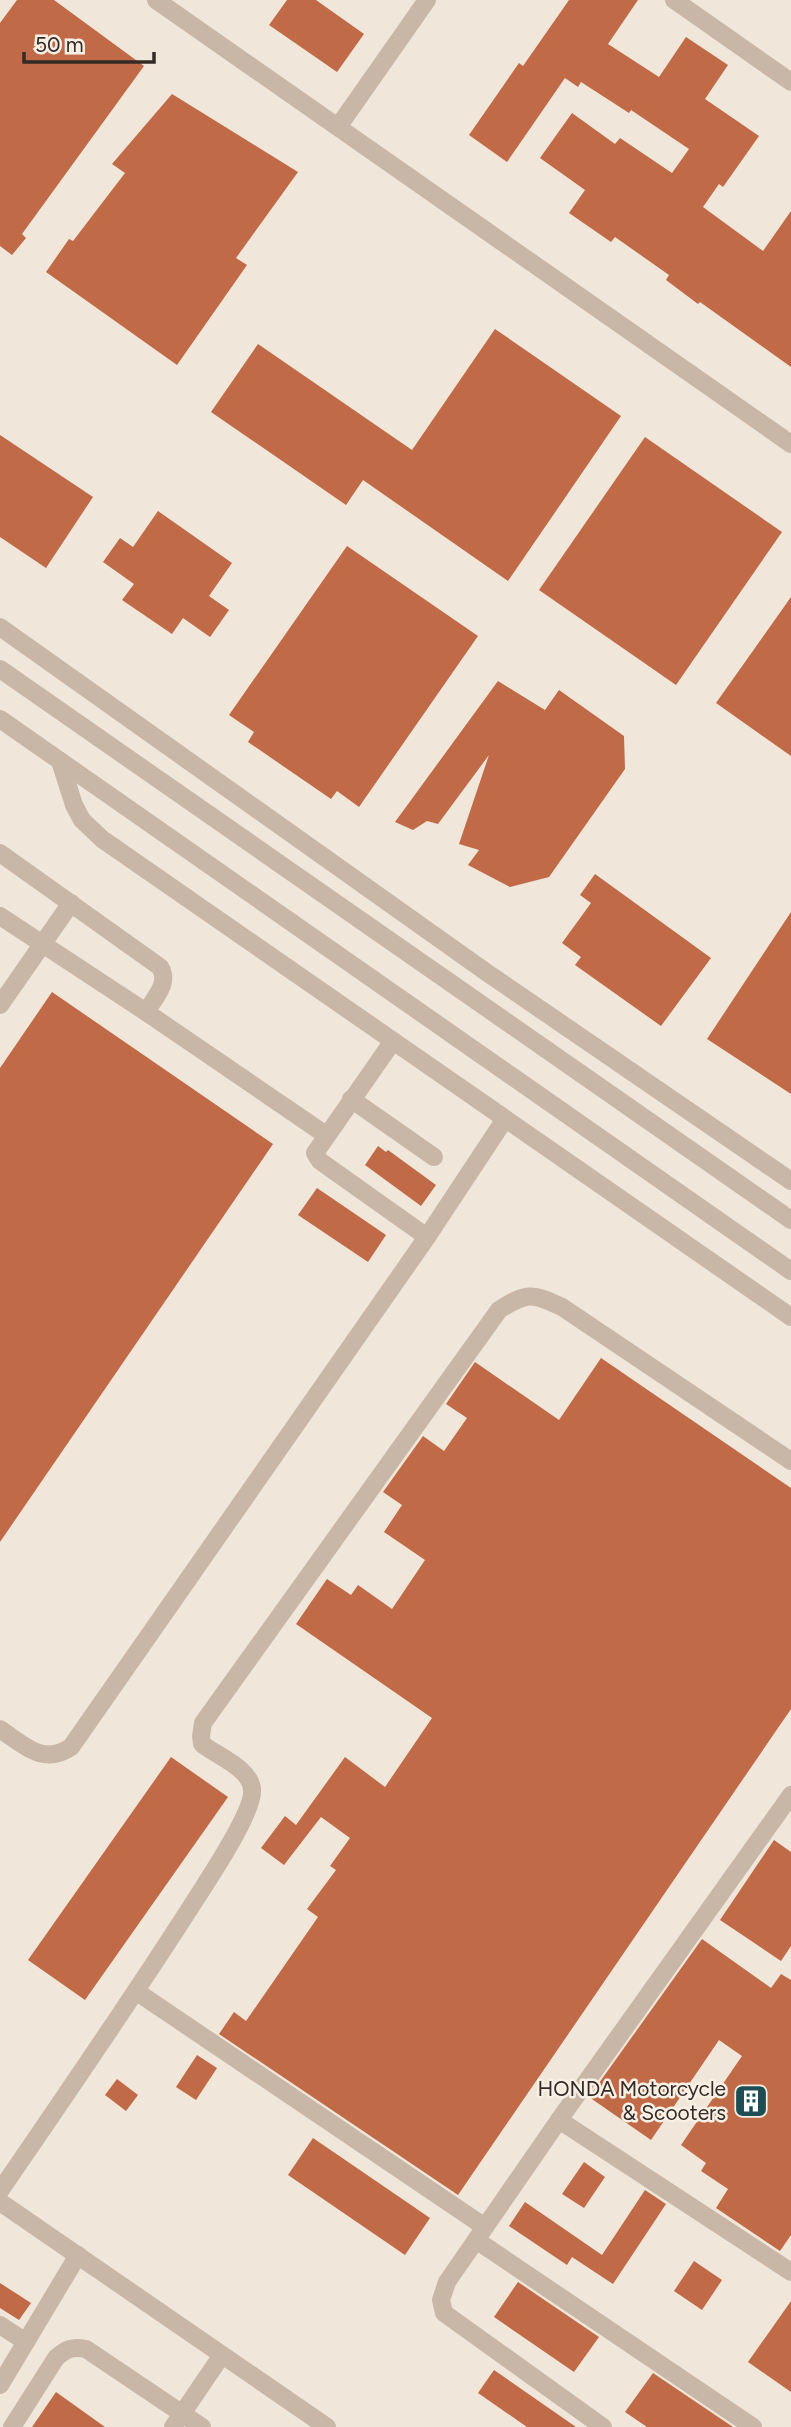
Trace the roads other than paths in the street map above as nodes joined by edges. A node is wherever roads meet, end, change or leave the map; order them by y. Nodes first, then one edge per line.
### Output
1 (156, 0) edge
2 (427, 0) edge
3 (674, 0) edge
4 (791, 82) edge
5 (338, 127) junction
6 (791, 444) edge
7 (0, 627) edge
8 (0, 669) edge
9 (0, 719) edge
10 (60, 761) junction
11 (0, 853) edge
12 (71, 903) junction
13 (0, 916) edge
14 (43, 945) junction
15 (0, 1005) edge
16 (146, 1012) junction
17 (393, 1041) junction
18 (351, 1099) junction
19 (505, 1119) junction
20 (326, 1135) junction
21 (434, 1157) dead end
22 (791, 1181) edge
23 (791, 1220) edge
24 (427, 1237) junction
25 (791, 1271) edge
26 (791, 1317) edge
27 (791, 1461) edge
28 (0, 1729) edge
29 (791, 1795) edge
30 (137, 1992) junction
31 (559, 2120) junction
32 (0, 2191) edge
33 (0, 2202) edge
34 (480, 2233) junction
35 (78, 2255) junction
36 (791, 2272) edge
37 (0, 2325) edge
38 (26, 2342) junction
39 (222, 2355) junction
40 (0, 2385) edge
41 (177, 2420) edge
42 (12, 2427) edge
43 (202, 2427) edge
44 (327, 2427) edge
45 (603, 2427) edge
46 (753, 2427) edge

1 - 5 street
2 - 5 street
3 - 4 street
5 - 6 street
7 - 22 street
8 - 23 street
9 - 10 street
10 - 17 street
10 - 25 street
11 - 12 street
12 - 14 street
12 - 16 street
13 - 14 street
14 - 15 street
14 - 16 street
16 - 20 street
17 - 18 street
17 - 19 street
18 - 20 street
18 - 21 street
19 - 24 street
19 - 26 street
20 - 24 street
24 - 28 street
27 - 30 street
29 - 31 street
30 - 32 street
30 - 34 street
31 - 34 street
31 - 36 street
33 - 35 street
34 - 45 street
34 - 46 street
35 - 38 street
35 - 39 street
37 - 38 street
38 - 40 street
39 - 41 street
39 - 44 street
41 - 42 street
41 - 43 street

